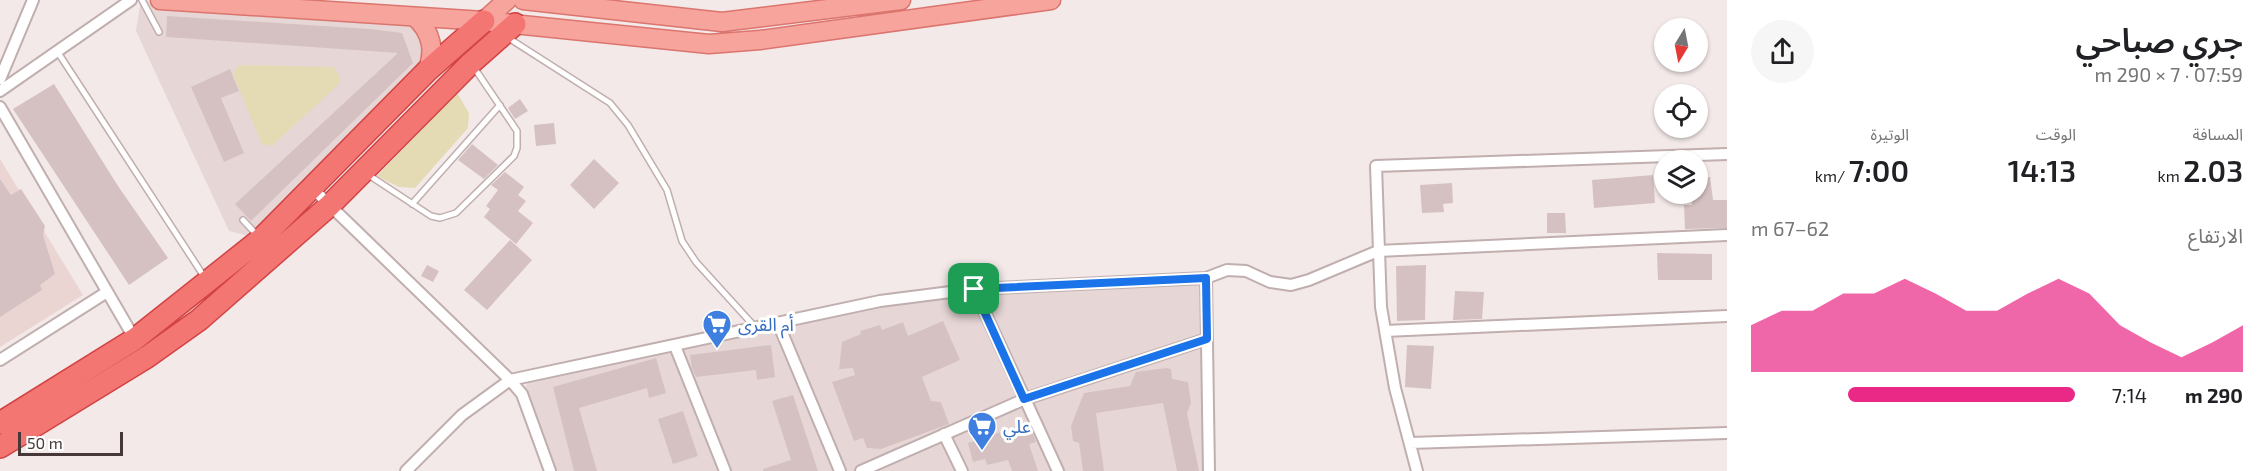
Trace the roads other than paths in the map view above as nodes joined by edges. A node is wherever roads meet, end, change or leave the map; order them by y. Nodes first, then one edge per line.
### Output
1 (33, 0) edge
2 (131, 0) edge
3 (142, 0) edge
4 (160, 0) edge
5 (507, 0) edge
6 (901, 0) edge
7 (1051, 0) edge
8 (534, 1) edge
9 (601, 5) edge
10 (415, 17) junction
11 (484, 21) junction
12 (509, 30) junction
13 (159, 32) dead end
14 (57, 51) junction
15 (471, 63) junction
16 (428, 71) junction
17 (0, 79) edge
18 (0, 91) edge
19 (500, 105) junction
20 (0, 107) edge
21 (1727, 154) edge
22 (345, 155) junction
23 (363, 171) junction
24 (312, 188) junction
25 (412, 204) junction
26 (329, 206) junction
27 (243, 220) dead end
28 (1727, 235) edge
29 (261, 239) junction
30 (1378, 251) junction
31 (1206, 278) junction
32 (208, 282) junction
33 (974, 289) junction
34 (107, 292) junction
35 (1727, 316) edge
36 (778, 323) junction
37 (756, 328) junction
38 (1385, 331) junction
39 (135, 339) junction
40 (1207, 339) junction
41 (675, 346) junction
42 (147, 357) junction
43 (0, 360) edge
44 (510, 380) junction
45 (1024, 399) junction
46 (0, 423) edge
47 (1727, 433) edge
48 (944, 434) junction
49 (1410, 443) junction
50 (0, 447) edge
51 (406, 471) edge
52 (550, 471) edge
53 (725, 471) edge
54 (840, 471) edge
55 (861, 471) edge
56 (962, 471) edge
57 (1058, 471) edge
58 (1209, 471) edge
59 (1417, 471) edge

1 - 17 street
2 - 14 street
3 - 13 lane
4 - 10 main road
5 - 11 main road
6 - 9 main road
7 - 12 main road
8 - 9 main road
8 - 12 main road
10 - 11 main road
10 - 16 main road
11 - 12 main road
11 - 16 highway
12 - 15 highway
12 - 37 lane
14 - 18 street
14 - 32 lane
15 - 19 lane
15 - 23 highway
16 - 22 highway
19 - 25 lane
19 - 25 lane
20 - 34 street
21 - 30 street
22 - 23 highway
22 - 24 highway
23 - 25 lane
23 - 26 highway
24 - 26 street
24 - 29 highway
26 - 42 highway
26 - 44 street
27 - 29 lane
28 - 30 street
29 - 32 highway
30 - 31 street
30 - 38 street
31 - 33 street
31 - 40 street
32 - 39 highway
33 - 36 street
33 - 45 street
34 - 39 street
34 - 43 street
35 - 38 street
36 - 37 street
36 - 54 street
37 - 41 street
38 - 49 street
39 - 42 street
39 - 46 highway
40 - 45 street
40 - 58 street
41 - 44 street
41 - 53 street
42 - 50 highway
44 - 51 street
44 - 52 street
45 - 48 street
45 - 57 street
47 - 49 street
48 - 55 street
48 - 56 street
49 - 59 street

